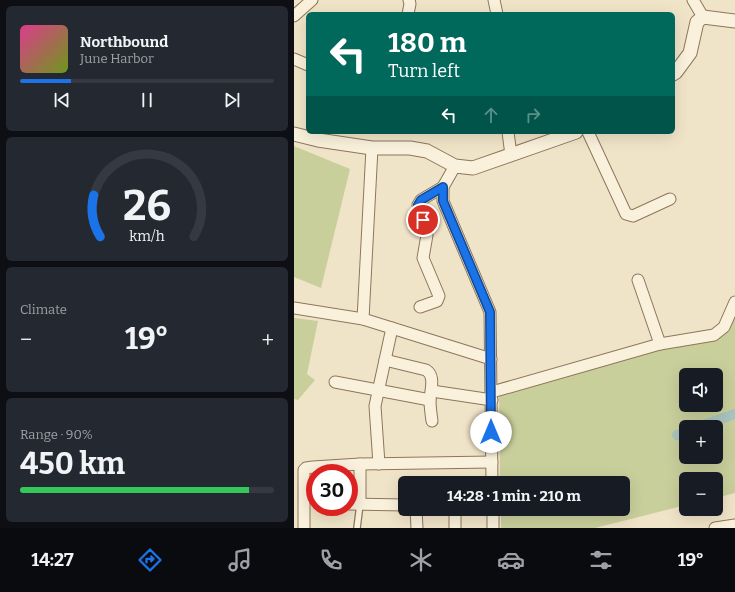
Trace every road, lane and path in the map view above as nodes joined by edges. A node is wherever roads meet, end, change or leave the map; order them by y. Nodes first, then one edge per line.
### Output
1 (312, 0) edge
2 (409, 0) edge
3 (494, 0) edge
4 (693, 0) edge
5 (408, 12) edge
6 (497, 12) edge
7 (294, 16) edge
8 (703, 17) junction
9 (735, 21) edge
10 (294, 59) edge
11 (306, 64) edge
12 (675, 73) edge
13 (294, 134) edge
14 (508, 134) edge
15 (570, 134) edge
16 (589, 134) edge
17 (372, 148) junction
18 (511, 155) junction
19 (455, 166) junction
20 (443, 187) junction
21 (670, 199) dead end
22 (638, 280) dead end
23 (735, 302) edge
24 (420, 307) dead end
25 (294, 308) edge
26 (363, 319) junction
27 (392, 328) junction
28 (660, 344) junction
29 (491, 359) junction
30 (384, 360) junction
31 (335, 382) dead end
32 (378, 390) junction
33 (431, 396) junction
34 (492, 396) junction
35 (432, 421) dead end
36 (492, 462) junction
37 (360, 464) joint
38 (379, 464) junction
39 (306, 468) edge
40 (492, 476) edge
41 (358, 477) edge
42 (306, 482) edge
43 (358, 504) edge
44 (398, 505) edge
45 (307, 516) edge
46 (356, 516) edge
47 (416, 516) edge
48 (455, 516) edge
49 (493, 516) edge
50 (735, 525) edge
51 (304, 528) edge
52 (357, 528) edge
53 (417, 528) edge
54 (455, 528) edge
55 (493, 528) edge
56 (715, 528) edge

1 - 7 street
2 - 5 street
3 - 6 street
4 - 8 street
8 - 9 street
8 - 12 street
10 - 11 street
13 - 17 street
14 - 18 street
15 - 18 street
16 - 21 street
17 - 19 street
17 - 26 street
18 - 19 street
19 - 20 street
20 - 24 street
20 - 29 street
22 - 28 street
23 - 28 street
25 - 26 street
26 - 27 street
27 - 29 street
27 - 30 street
28 - 34 street
29 - 34 street
30 - 32 street
30 - 33 street
31 - 32 street
32 - 33 street
32 - 38 street
33 - 34 street
33 - 35 street
34 - 36 street
36 - 38 street
36 - 40 street
37 - 38 street
37 - 41 street
39 - 42 street
43 - 44 street
45 - 51 street
46 - 52 lane
47 - 53 street
48 - 54 street
49 - 55 street
50 - 56 street

